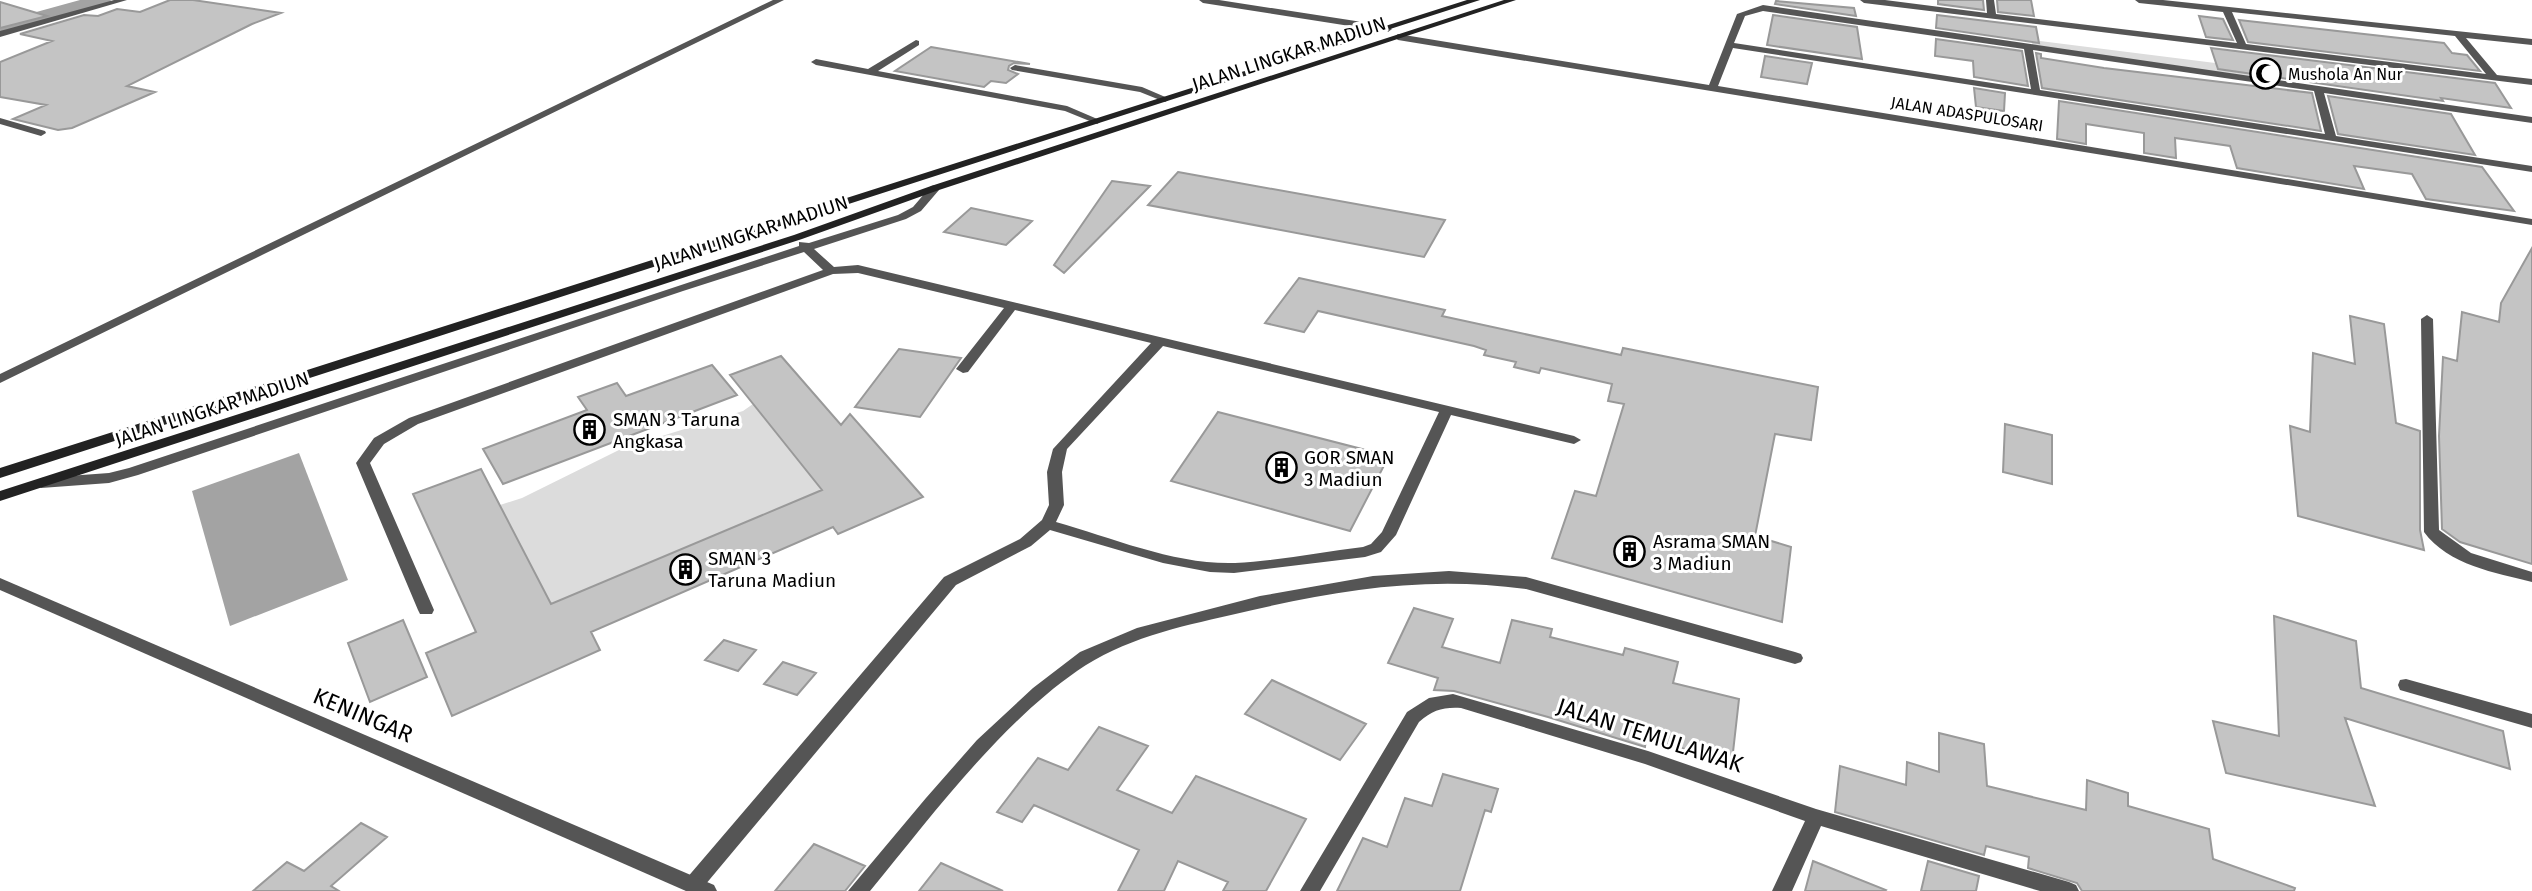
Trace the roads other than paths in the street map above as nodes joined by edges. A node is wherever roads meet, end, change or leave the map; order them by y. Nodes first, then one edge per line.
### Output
1 (88, 0) edge
2 (123, 0) edge
3 (780, 0) edge
4 (1203, 0) edge
5 (1476, 0) edge
6 (1512, 0) edge
7 (1864, 0) edge
8 (1990, 0) edge
9 (2140, 0) edge
10 (2226, 9) junction
11 (1993, 16) junction
12 (0, 24) edge
13 (1393, 33) junction
14 (0, 34) edge
15 (2458, 34) junction
16 (2532, 42) edge
17 (916, 43) dead end
18 (1731, 45) junction
19 (2028, 46) junction
20 (2243, 47) junction
21 (816, 62) dead end
22 (1015, 68) dead end
23 (869, 72) junction
24 (2494, 77) junction
25 (2532, 82) edge
26 (1713, 87) junction
27 (2318, 89) junction
28 (2036, 92) junction
29 (1165, 99) junction
30 (2532, 120) edge
31 (0, 121) edge
32 (1097, 121) junction
33 (41, 132) dead end
34 (2331, 138) junction
35 (2532, 169) edge
36 (935, 188) joint
37 (2532, 222) edge
38 (802, 242) junction
39 (831, 271) junction
40 (544, 300) junction
41 (1012, 306) junction
42 (552, 317) junction
43 (2427, 319) dead end
44 (1159, 342) junction
45 (963, 369) dead end
46 (0, 379) edge
47 (1447, 410) junction
48 (1574, 440) dead end
49 (0, 473) edge
50 (36, 484) junction
51 (0, 496) edge
52 (1047, 524) junction
53 (2532, 577) edge
54 (0, 584) edge
55 (426, 610) dead end
56 (1795, 658) dead end
57 (2406, 685) dead end
58 (2532, 721) edge
59 (1816, 817) junction
60 (700, 888) edge
61 (858, 891) edge
62 (1310, 891) edge
63 (1782, 891) edge
64 (2069, 891) edge

1 - 12 street
2 - 14 street
3 - 46 street
4 - 13 street, JALAN ADASPULOSARI
5 - 13 main road, JALAN LINGKAR MADIUN
6 - 13 main road, JALAN LINGKAR MADIUN
7 - 11 street
8 - 11 street
9 - 10 street
10 - 15 street
10 - 20 street
11 - 20 street
13 - 26 street, JALAN ADASPULOSARI
13 - 29 main road, JALAN LINGKAR MADIUN
13 - 36 main road, JALAN LINGKAR MADIUN
15 - 16 street
15 - 24 street
17 - 23 street
18 - 19 street
18 - 26 street
18 - 28 street
19 - 27 street
19 - 28 street
20 - 24 street
21 - 23 street
22 - 29 street
23 - 32 street
24 - 25 street
26 - 37 street, JALAN ADASPULOSARI
27 - 30 street
27 - 34 street
28 - 34 street
29 - 32 main road, JALAN LINGKAR MADIUN
31 - 33 street
32 - 40 main road, JALAN LINGKAR MADIUN
34 - 35 street
36 - 38 street
38 - 39 street
38 - 42 main road, JALAN LINGKAR MADIUN
38 - 50 street
39 - 41 street
39 - 55 street
40 - 42 main road
40 - 49 main road, JALAN LINGKAR MADIUN
41 - 44 street
41 - 45 street
42 - 50 main road, JALAN LINGKAR MADIUN
43 - 53 street
44 - 47 street
44 - 52 street
47 - 48 street
47 - 52 street
50 - 51 main road, JALAN LINGKAR MADIUN
52 - 60 street
54 - 60 street, KENINGAR
56 - 61 street
57 - 58 street
59 - 62 street, JALAN TEMULAWAK
59 - 63 street
59 - 64 street, JALAN TEMULAWAK

